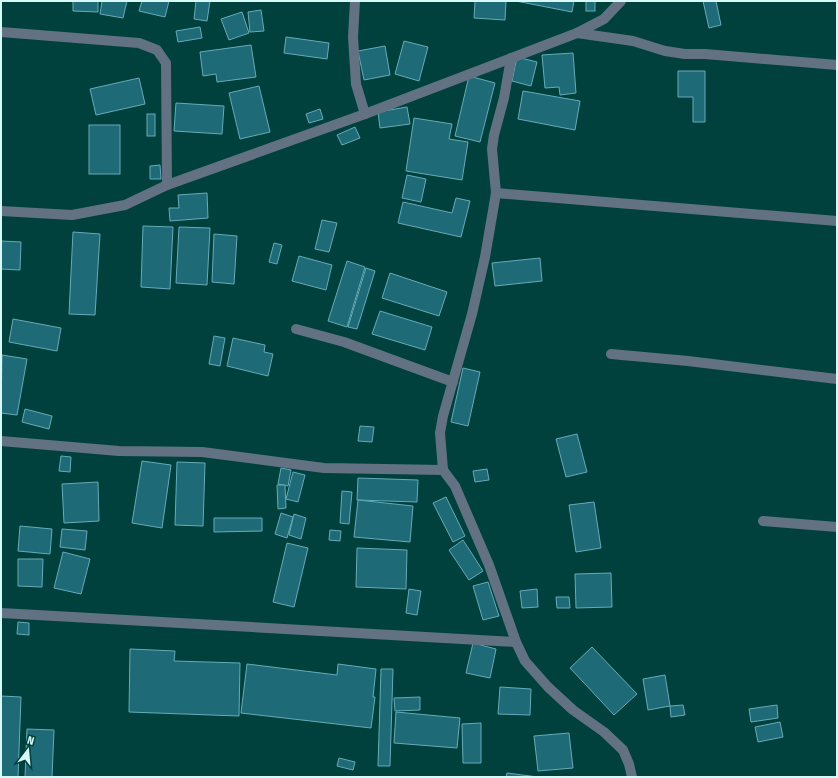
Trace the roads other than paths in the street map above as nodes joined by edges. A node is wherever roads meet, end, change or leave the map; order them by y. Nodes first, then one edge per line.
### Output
1 (355, 1) edge
2 (621, 1) edge
3 (1, 32) edge
4 (577, 33) junction
5 (511, 58) junction
6 (837, 65) edge
7 (365, 114) junction
8 (168, 185) junction
9 (496, 193) junction
10 (1, 211) edge
11 (837, 221) edge
12 (296, 330) dead end
13 (611, 354) dead end
14 (837, 379) edge
15 (453, 382) junction
16 (1, 441) edge
17 (443, 470) junction
18 (763, 521) dead end
19 (837, 527) edge
20 (1, 612) edge
21 (516, 642) junction
22 (632, 777) edge

1 - 7 street
2 - 4 street
3 - 8 street
4 - 5 street
4 - 6 street
5 - 7 street
5 - 9 street
7 - 8 street
8 - 10 street
9 - 11 street
9 - 15 street
12 - 15 street
13 - 14 street
15 - 17 street
16 - 17 street
17 - 21 street
18 - 19 street
20 - 21 street
21 - 22 street

